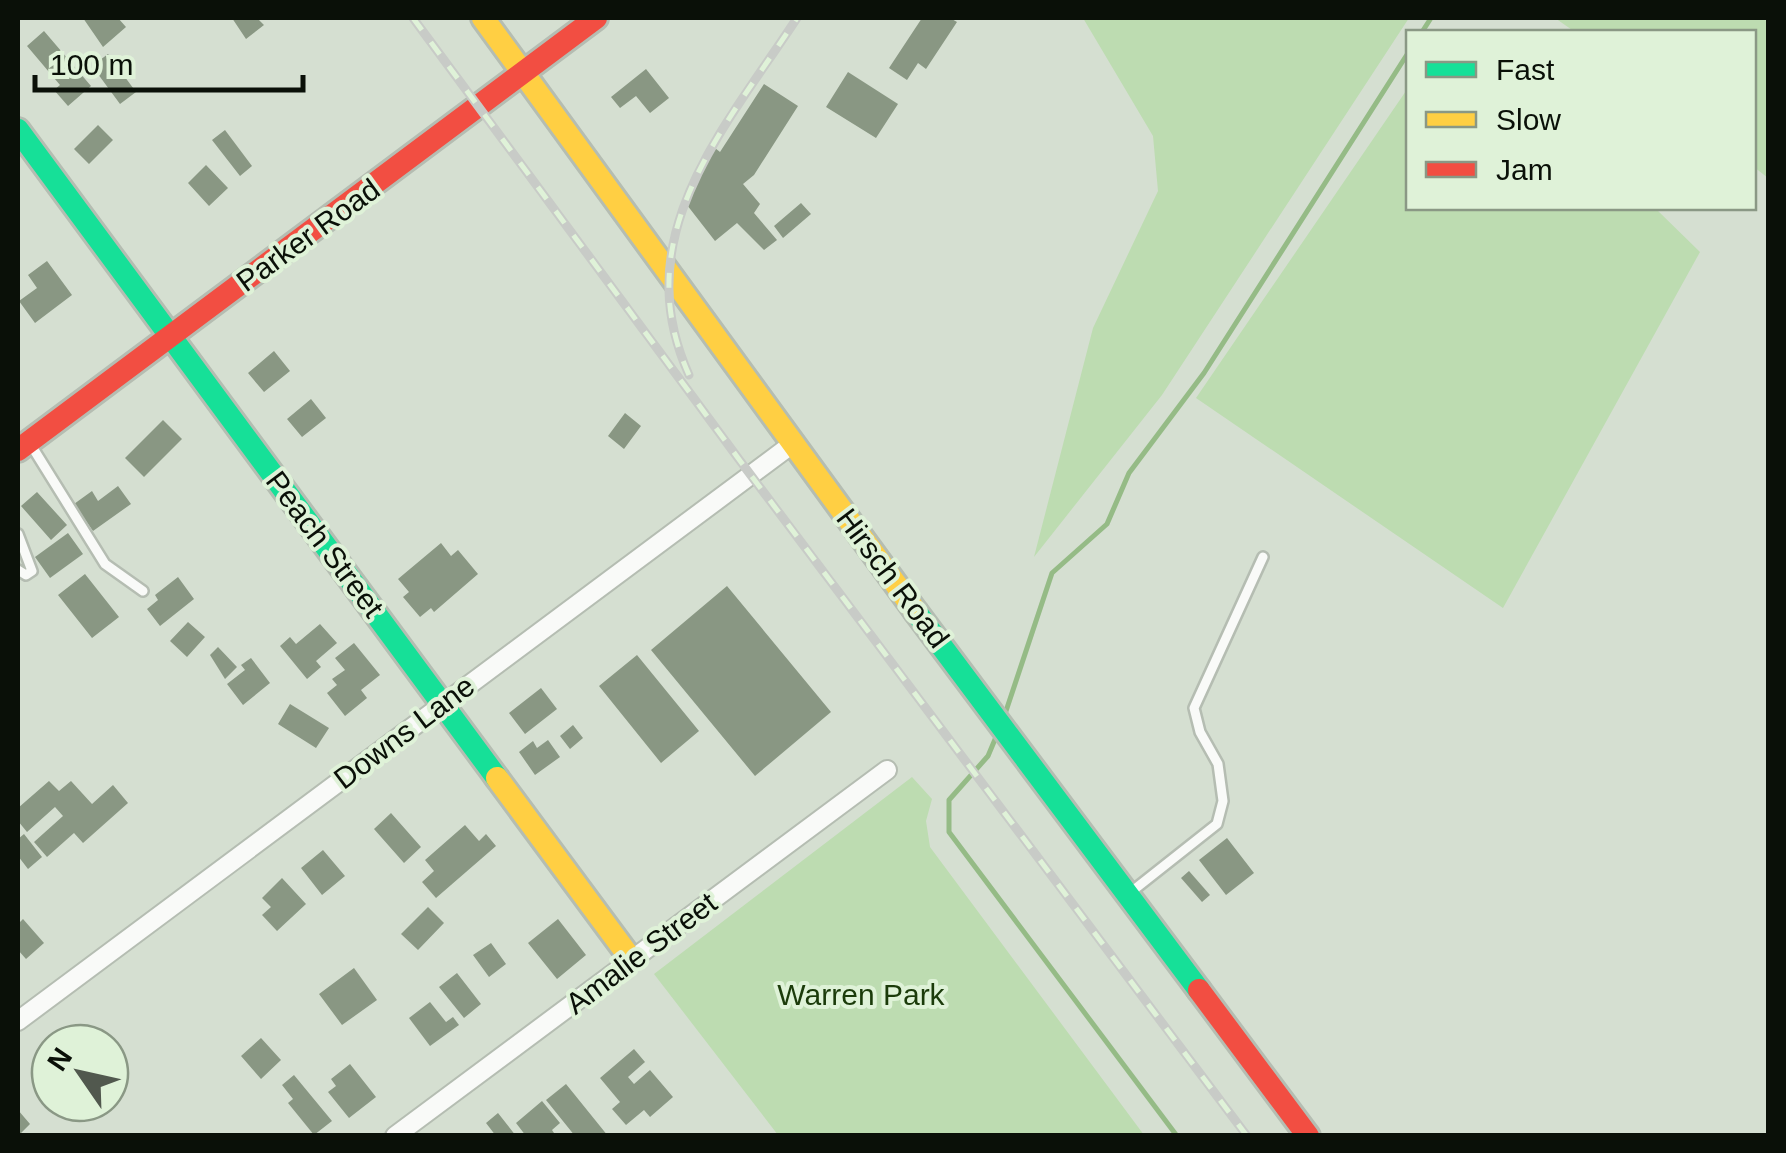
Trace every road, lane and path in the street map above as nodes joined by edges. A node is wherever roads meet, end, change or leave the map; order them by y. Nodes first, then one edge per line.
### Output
1 (483, 18) edge
2 (596, 18) edge
3 (524, 74) junction
4 (18, 130) edge
5 (171, 336) junction
6 (792, 445) junction
7 (23, 446) edge
8 (18, 534) edge
9 (1263, 558) dead end
10 (18, 570) edge
11 (143, 591) dead end
12 (442, 703) junction
13 (887, 770) dead end
14 (1129, 894) junction
15 (631, 959) junction
16 (18, 1021) edge
17 (395, 1136) edge
18 (1308, 1136) edge

1 - 3 main road, Hirsch Road
2 - 3 main road, Parker Road
3 - 5 main road, Parker Road
3 - 6 main road, Hirsch Road
4 - 5 main road, Peach Street
5 - 7 main road, Parker Road
5 - 12 main road, Peach Street
6 - 12 street, Downs Lane
6 - 14 main road, Hirsch Road
7 - 11 lane
8 - 10 lane
9 - 14 lane
12 - 15 main road, Peach Street
12 - 16 street, Downs Lane
13 - 15 street, Amalie Street
14 - 18 main road, Hirsch Road
15 - 17 street, Amalie Street

